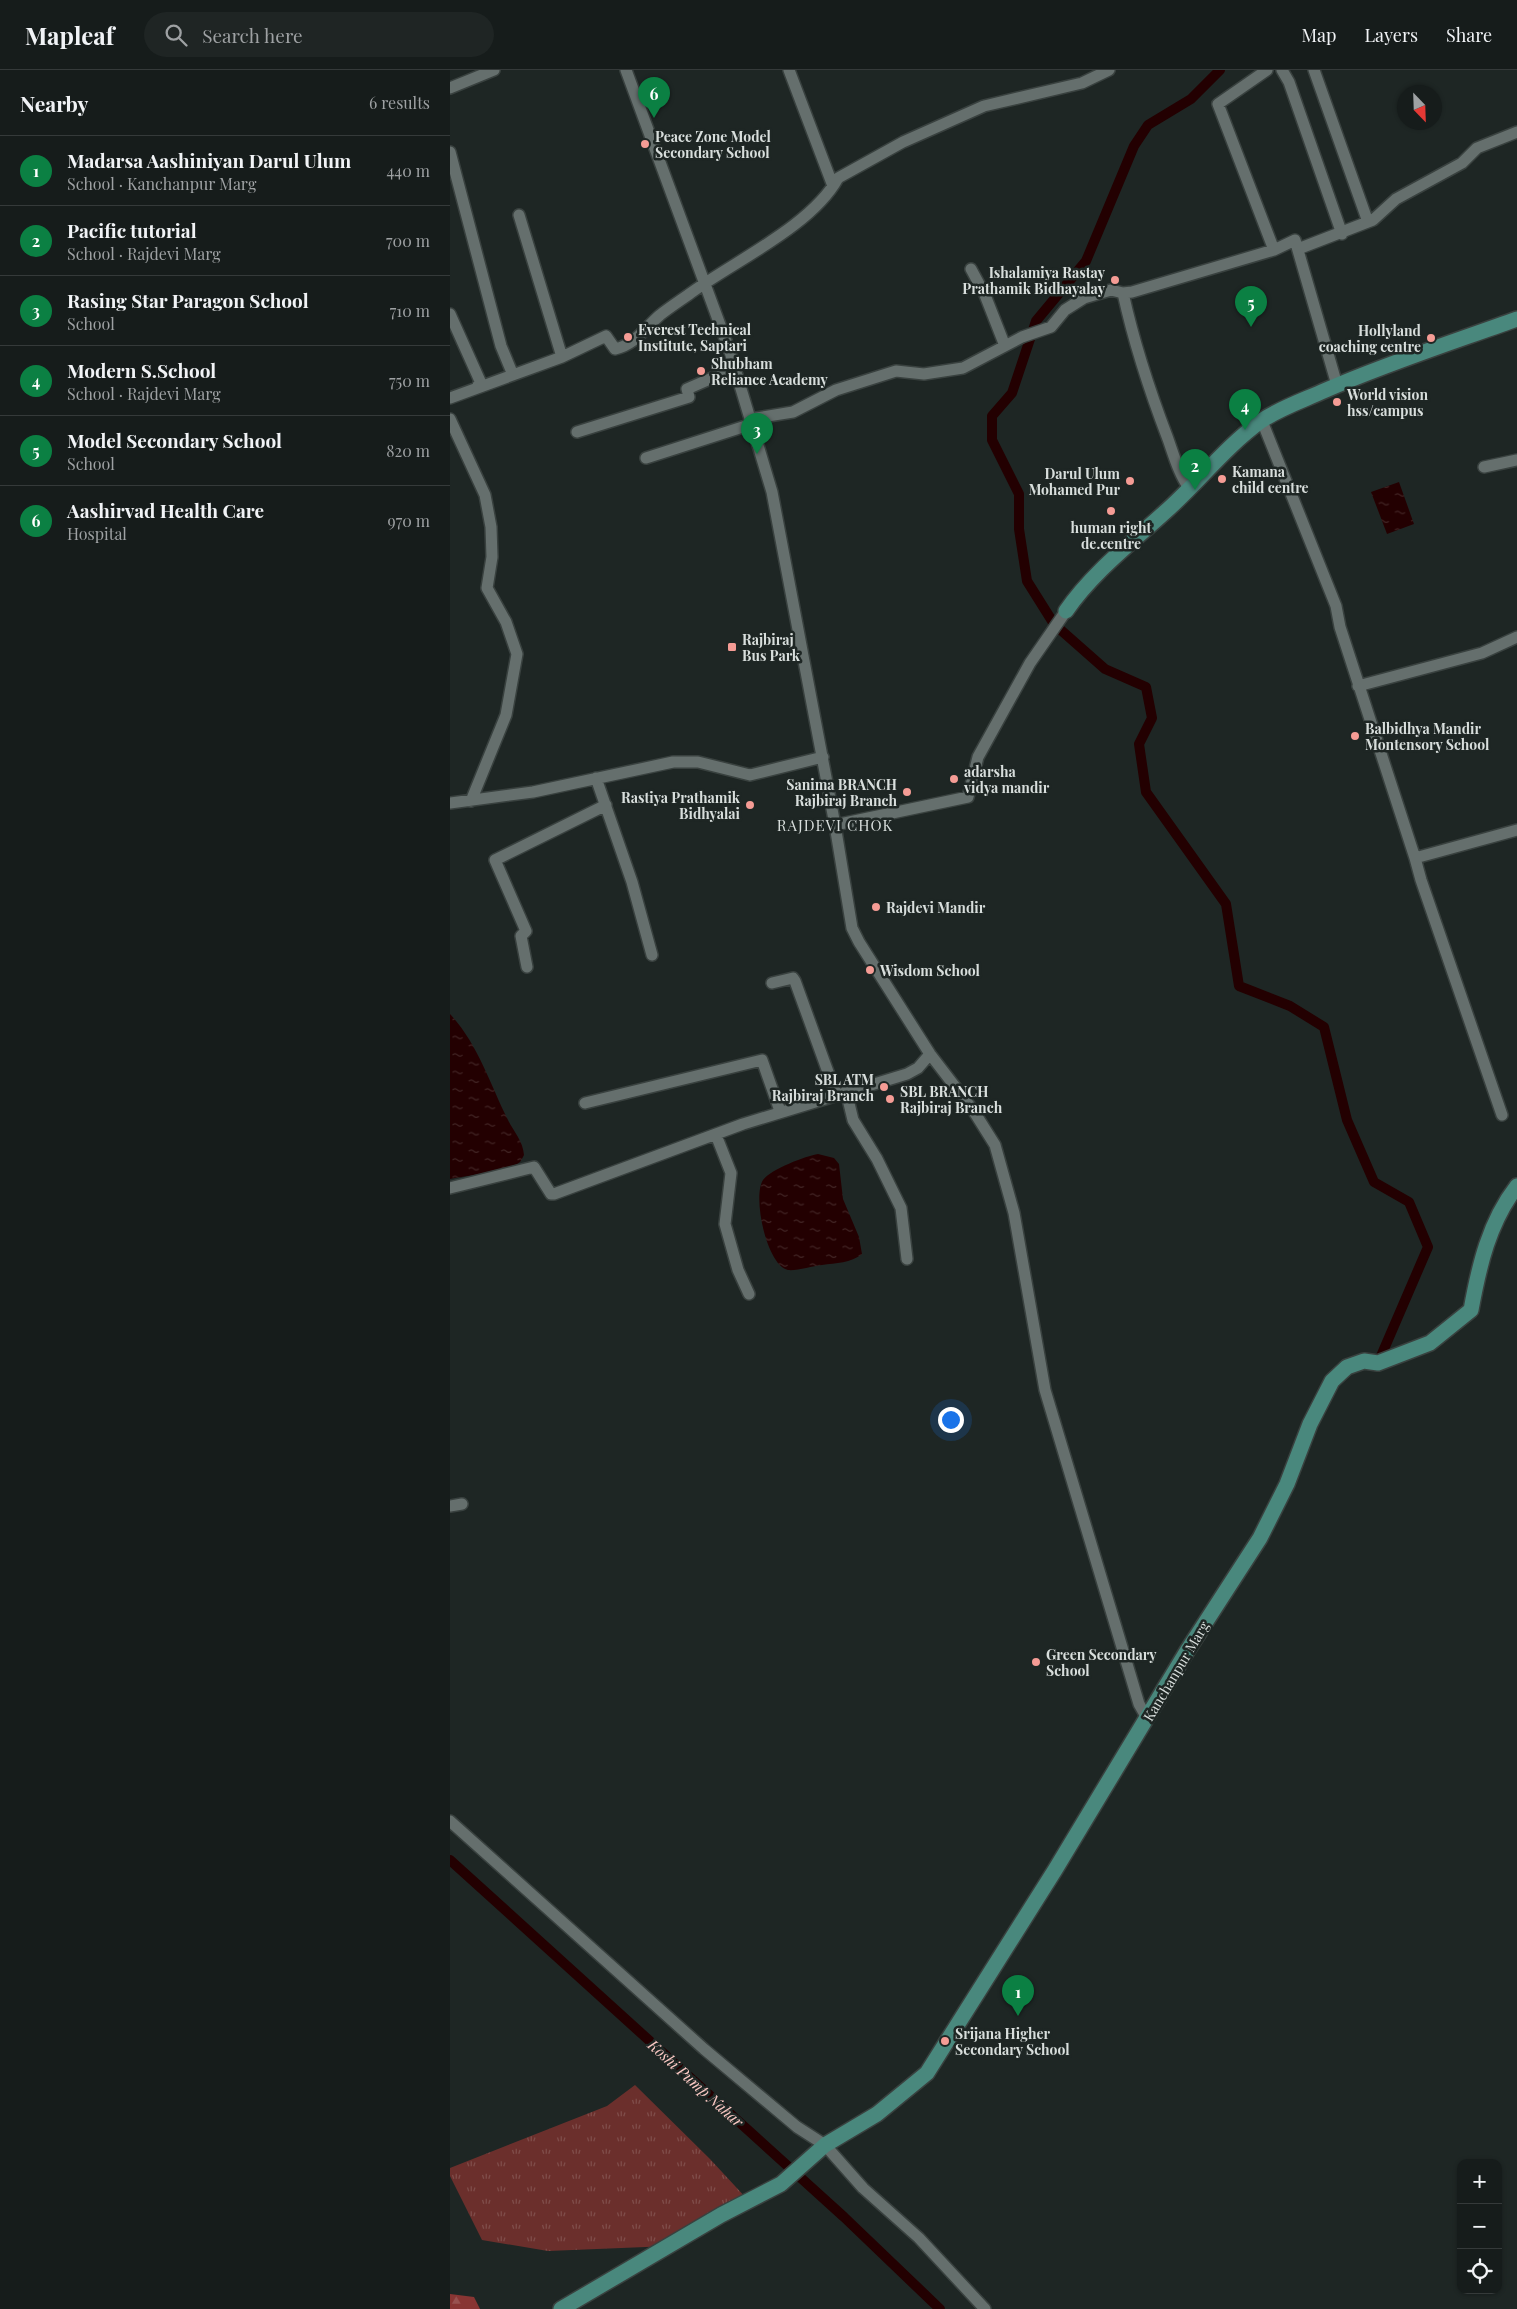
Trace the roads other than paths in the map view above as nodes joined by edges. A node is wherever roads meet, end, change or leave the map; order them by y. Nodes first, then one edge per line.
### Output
1 (494, 70) edge
2 (626, 70) edge
3 (789, 70) edge
4 (1109, 70) edge
5 (1267, 70) edge
6 (1282, 70) edge
7 (1314, 70) edge
8 (450, 88) edge
9 (1517, 132) edge
10 (450, 152) edge
11 (833, 186) junction
12 (519, 215) dead end
13 (1368, 222) junction
14 (1342, 234) junction
15 (1298, 249) junction
16 (1274, 250) junction
17 (971, 269) dead end
18 (705, 284) junction
19 (1123, 293) junction
20 (450, 314) edge
21 (1517, 319) edge
22 (1005, 346) junction
23 (562, 357) junction
24 (735, 368) junction
25 (513, 375) junction
26 (1337, 385) junction
27 (477, 388) junction
28 (450, 398) edge
29 (450, 419) edge
30 (1262, 421) junction
31 (751, 422) junction
32 (576, 432) dead end
33 (646, 458) dead end
34 (1517, 460) edge
35 (1484, 467) dead end
36 (1189, 488) junction
37 (1066, 611) joint
38 (1517, 637) edge
39 (1358, 686) junction
40 (823, 757) junction
41 (596, 778) junction
42 (471, 801) junction
43 (450, 803) edge
44 (606, 806) junction
45 (835, 825) junction
46 (1517, 830) edge
47 (1415, 858) junction
48 (652, 955) dead end
49 (527, 967) dead end
50 (772, 983) dead end
51 (930, 1054) junction
52 (841, 1092) junction
53 (585, 1103) dead end
54 (780, 1111) junction
55 (1502, 1115) dead end
56 (716, 1135) junction
57 (1517, 1186) edge
58 (450, 1188) edge
59 (907, 1259) dead end
60 (749, 1294) dead end
61 (462, 1504) dead end
62 (450, 1506) edge
63 (1147, 1718) junction
64 (450, 1821) edge
65 (825, 2145) junction
66 (562, 2309) edge
67 (985, 2309) edge

1 - 8 street
2 - 18 street
3 - 11 street
4 - 11 street
5 - 16 street
6 - 14 street
7 - 13 street
9 - 13 street
10 - 25 street
11 - 18 street
12 - 23 street
13 - 14 street
14 - 15 street
15 - 16 street
15 - 26 street
16 - 19 street
17 - 22 street
18 - 23 street
18 - 24 street
19 - 22 street
19 - 36 street
20 - 27 street
21 - 26 main road
22 - 31 street
23 - 25 street
24 - 31 street
24 - 32 street
25 - 27 street
26 - 30 main road
27 - 28 street
29 - 42 street
30 - 36 main road
30 - 39 street
31 - 33 street
31 - 40 street
34 - 35 street
36 - 37 main road
37 - 45 street
38 - 39 street
39 - 47 street
40 - 41 street
40 - 45 street
41 - 42 street
41 - 44 street
42 - 43 street
44 - 48 street
44 - 49 street
45 - 51 street
46 - 47 street
47 - 55 street
50 - 52 street
51 - 52 street
51 - 63 street
52 - 54 street
52 - 59 street
53 - 54 street
54 - 56 street
56 - 58 street
56 - 60 street
57 - 63 main road, Kanchanpur Marg
61 - 62 street
63 - 65 main road, Kanchanpur Marg
64 - 65 street
65 - 66 main road, Kanchanpur Marg
65 - 67 street

